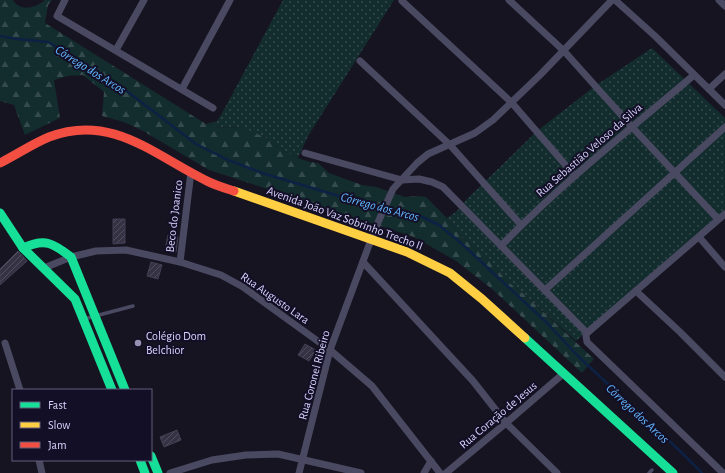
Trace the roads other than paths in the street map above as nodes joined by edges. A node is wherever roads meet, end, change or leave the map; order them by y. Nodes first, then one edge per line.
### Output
1 (65, 0) edge
2 (144, 0) edge
3 (230, 0) edge
4 (509, 0) edge
5 (614, 0) edge
6 (719, 0) edge
7 (402, 1) edge
8 (725, 6) edge
9 (116, 50) junction
10 (564, 51) junction
11 (360, 61) dead end
12 (725, 74) edge
13 (694, 75) junction
14 (182, 89) junction
15 (709, 89) junction
16 (512, 103) junction
17 (725, 104) edge
18 (214, 108) dead end
19 (632, 127) junction
20 (725, 127) edge
21 (450, 145) junction
22 (305, 153) dead end
23 (0, 163) edge
24 (191, 172) junction
25 (675, 173) junction
26 (575, 176) junction
27 (402, 180) junction
28 (0, 213) edge
29 (725, 214) edge
30 (718, 220) junction
31 (521, 225) junction
32 (699, 237) junction
33 (371, 239) junction
34 (501, 246) junction
35 (23, 248) junction
36 (71, 257) junction
37 (180, 262) junction
38 (363, 262) junction
39 (725, 267) edge
40 (44, 268) junction
41 (545, 290) junction
42 (636, 291) junction
43 (133, 306) dead end
44 (95, 316) junction
45 (83, 320) junction
46 (587, 333) junction
47 (5, 343) dead end
48 (330, 350) junction
49 (564, 373) junction
50 (725, 378) edge
51 (20, 389) edge
52 (112, 389) edge
53 (124, 389) edge
54 (506, 423) junction
55 (152, 458) edge
56 (303, 460) junction
57 (39, 461) edge
58 (140, 461) edge
59 (432, 461) junction
60 (42, 473) edge
61 (145, 473) edge
62 (158, 473) edge
63 (170, 473) edge
64 (299, 473) edge
65 (361, 473) edge
66 (424, 473) edge
67 (440, 473) edge
68 (446, 473) edge
69 (557, 473) edge
70 (673, 473) edge
71 (722, 473) edge

1 - 9 street
2 - 9 street
3 - 14 street
4 - 10 street
5 - 10 street, Rua Coronel Ribeiro
5 - 13 street
6 - 8 street
7 - 16 street
9 - 14 street
10 - 16 street, Rua Coronel Ribeiro
10 - 19 street
11 - 21 street
12 - 15 street
13 - 15 street
13 - 19 street, Rua Sebastião Veloso da Silva
14 - 18 street
15 - 17 street
16 - 21 street, Rua Coronel Ribeiro
16 - 26 street
19 - 25 street
19 - 26 street, Rua Sebastião Veloso da Silva
20 - 25 street
21 - 27 street, Rua Coronel Ribeiro
21 - 31 street
22 - 27 street
23 - 24 street, Avenida João Vaz Sobrinho Trecho II
24 - 33 street, Avenida João Vaz Sobrinho Trecho II
24 - 37 street, Beco do Joanico
25 - 30 street
25 - 41 street
26 - 31 street, Rua Sebastião Veloso da Silva
27 - 33 street, Rua Coronel Ribeiro
27 - 34 street
28 - 35 street
29 - 30 street
30 - 32 street
31 - 34 street, Rua Sebastião Veloso da Silva
32 - 39 street
32 - 42 street
33 - 38 street, Rua Coronel Ribeiro
33 - 49 street, Avenida João Vaz Sobrinho Trecho II
34 - 41 street
35 - 36 street
35 - 40 street
36 - 37 street, Rua Augusto Lara
36 - 40 street, Rua Augusto Lara
36 - 44 street
37 - 48 street, Rua Augusto Lara
38 - 48 street, Rua Coronel Ribeiro
38 - 54 street
40 - 45 street
41 - 46 street
42 - 46 street
42 - 50 street
43 - 44 lane
44 - 45 lane
44 - 53 street
45 - 52 street
46 - 71 street
47 - 51 street
48 - 56 street, Rua Coronel Ribeiro
48 - 59 street, Rua Augusto Lara
49 - 54 street, Rua Coração de Jesus
49 - 70 street, Avenida João Vaz Sobrinho Trecho II
54 - 68 street, Rua Coração de Jesus
54 - 69 street
55 - 62 street
56 - 63 street
56 - 64 street, Rua Coronel Ribeiro
56 - 65 street
57 - 60 street
58 - 61 street
59 - 66 street
59 - 67 street, Rua Augusto Lara

